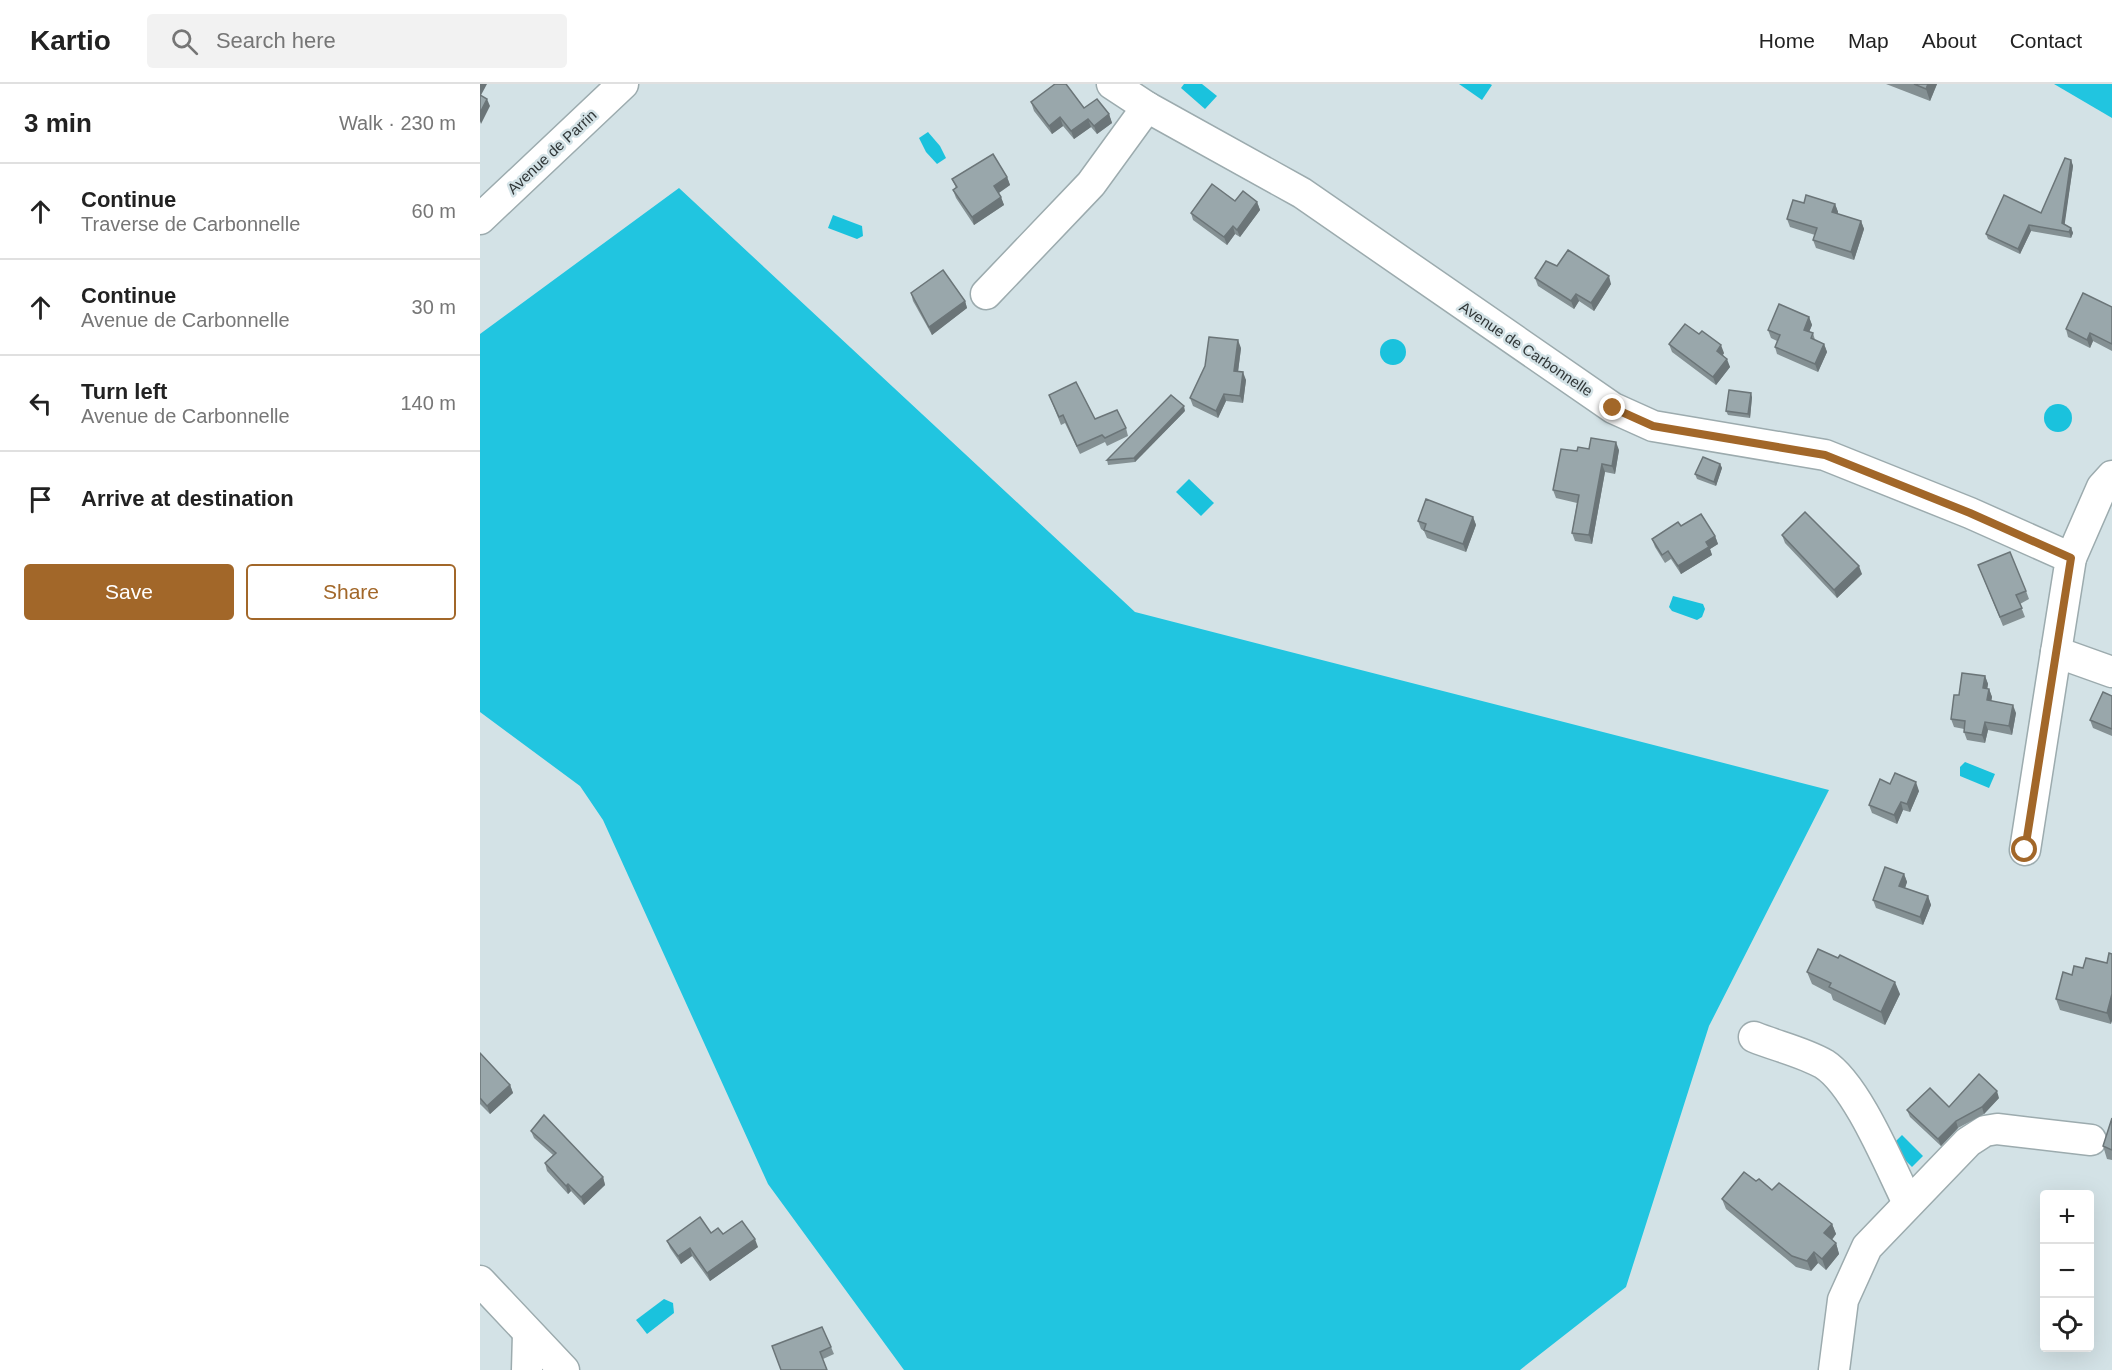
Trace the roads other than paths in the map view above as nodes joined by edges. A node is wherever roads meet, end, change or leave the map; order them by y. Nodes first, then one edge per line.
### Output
1 (623, 84) edge
2 (1126, 92) edge
3 (480, 219) edge
4 (986, 294) dead end
5 (2112, 476) edge
6 (2071, 558) junction
7 (2056, 652) junction
8 (2112, 672) edge
9 (2025, 850) dead end
10 (1754, 1037) dead end
11 (2091, 1140) dead end
12 (1908, 1203) junction
13 (480, 1281) edge
14 (528, 1334) junction
15 (527, 1370) edge
16 (564, 1370) edge
17 (1834, 1370) edge

1 - 3 street, Avenue de Parrin
2 - 4 street
2 - 6 street, Avenue de Carbonnelle
5 - 6 street
6 - 7 street
7 - 8 street
7 - 9 street
10 - 12 street
11 - 12 street
12 - 17 street
13 - 14 street
14 - 15 street
14 - 16 street

